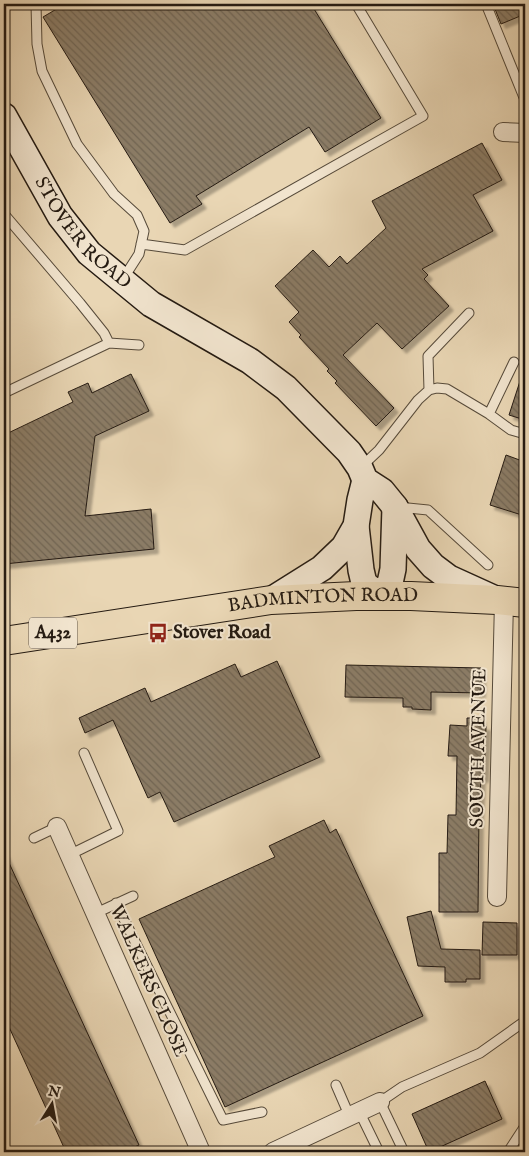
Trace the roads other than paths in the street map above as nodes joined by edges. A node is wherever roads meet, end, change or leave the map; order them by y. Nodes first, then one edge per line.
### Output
1 (36, 4) edge
2 (356, 4) edge
3 (486, 4) edge
4 (525, 100) edge
5 (4, 116) edge
6 (503, 132) dead end
7 (525, 133) edge
8 (4, 214) edge
9 (141, 244) junction
10 (121, 281) junction
11 (470, 313) dead end
12 (109, 342) junction
13 (138, 345) dead end
14 (514, 362) dead end
15 (429, 390) junction
16 (4, 394) edge
17 (489, 414) junction
18 (525, 434) edge
19 (363, 474) junction
20 (395, 507) junction
21 (356, 526) junction
22 (488, 565) dead end
23 (379, 596) junction
24 (271, 600) junction
25 (509, 601) edge
26 (4, 641) edge
27 (84, 753) dead end
28 (57, 827) joint
29 (34, 838) dead end
30 (69, 855) junction
31 (133, 896) dead end
32 (497, 897) dead end
33 (116, 904) junction
34 (94, 914) junction
35 (525, 1021) edge
36 (336, 1085) dead end
37 (380, 1102) junction
38 (262, 1112) dead end
39 (354, 1113) junction
40 (525, 1126) edge
41 (201, 1152) edge
42 (273, 1152) edge
43 (379, 1152) edge
44 (404, 1152) edge
45 (508, 1152) edge

1 - 9 lane
2 - 9 lane
3 - 4 lane
5 - 10 main road, STOVER ROAD
6 - 7 street
8 - 12 lane
9 - 10 lane
10 - 19 main road, STOVER ROAD
11 - 15 lane
12 - 13 lane
12 - 16 lane
14 - 17 lane
15 - 17 lane
15 - 19 lane
17 - 18 lane
19 - 20 main road, STOVER ROAD
19 - 21 main road
20 - 22 lane
20 - 23 main road
20 - 25 main road, STOVER ROAD
21 - 23 main road
21 - 24 main road
23 - 24 main road, BADMINTON ROAD / A432
23 - 25 main road, BADMINTON ROAD / A432
24 - 26 main road, BADMINTON ROAD / A432
25 - 32 street, SOUTH AVENUE
27 - 30 lane
28 - 29 lane
28 - 30 street, WALKERS CLOSE
30 - 34 street, WALKERS CLOSE
31 - 33 lane
33 - 34 lane
33 - 38 lane
34 - 41 street, WALKERS CLOSE
35 - 37 lane
36 - 39 lane
37 - 39 street
37 - 44 lane
39 - 42 street
39 - 43 lane
40 - 45 lane

